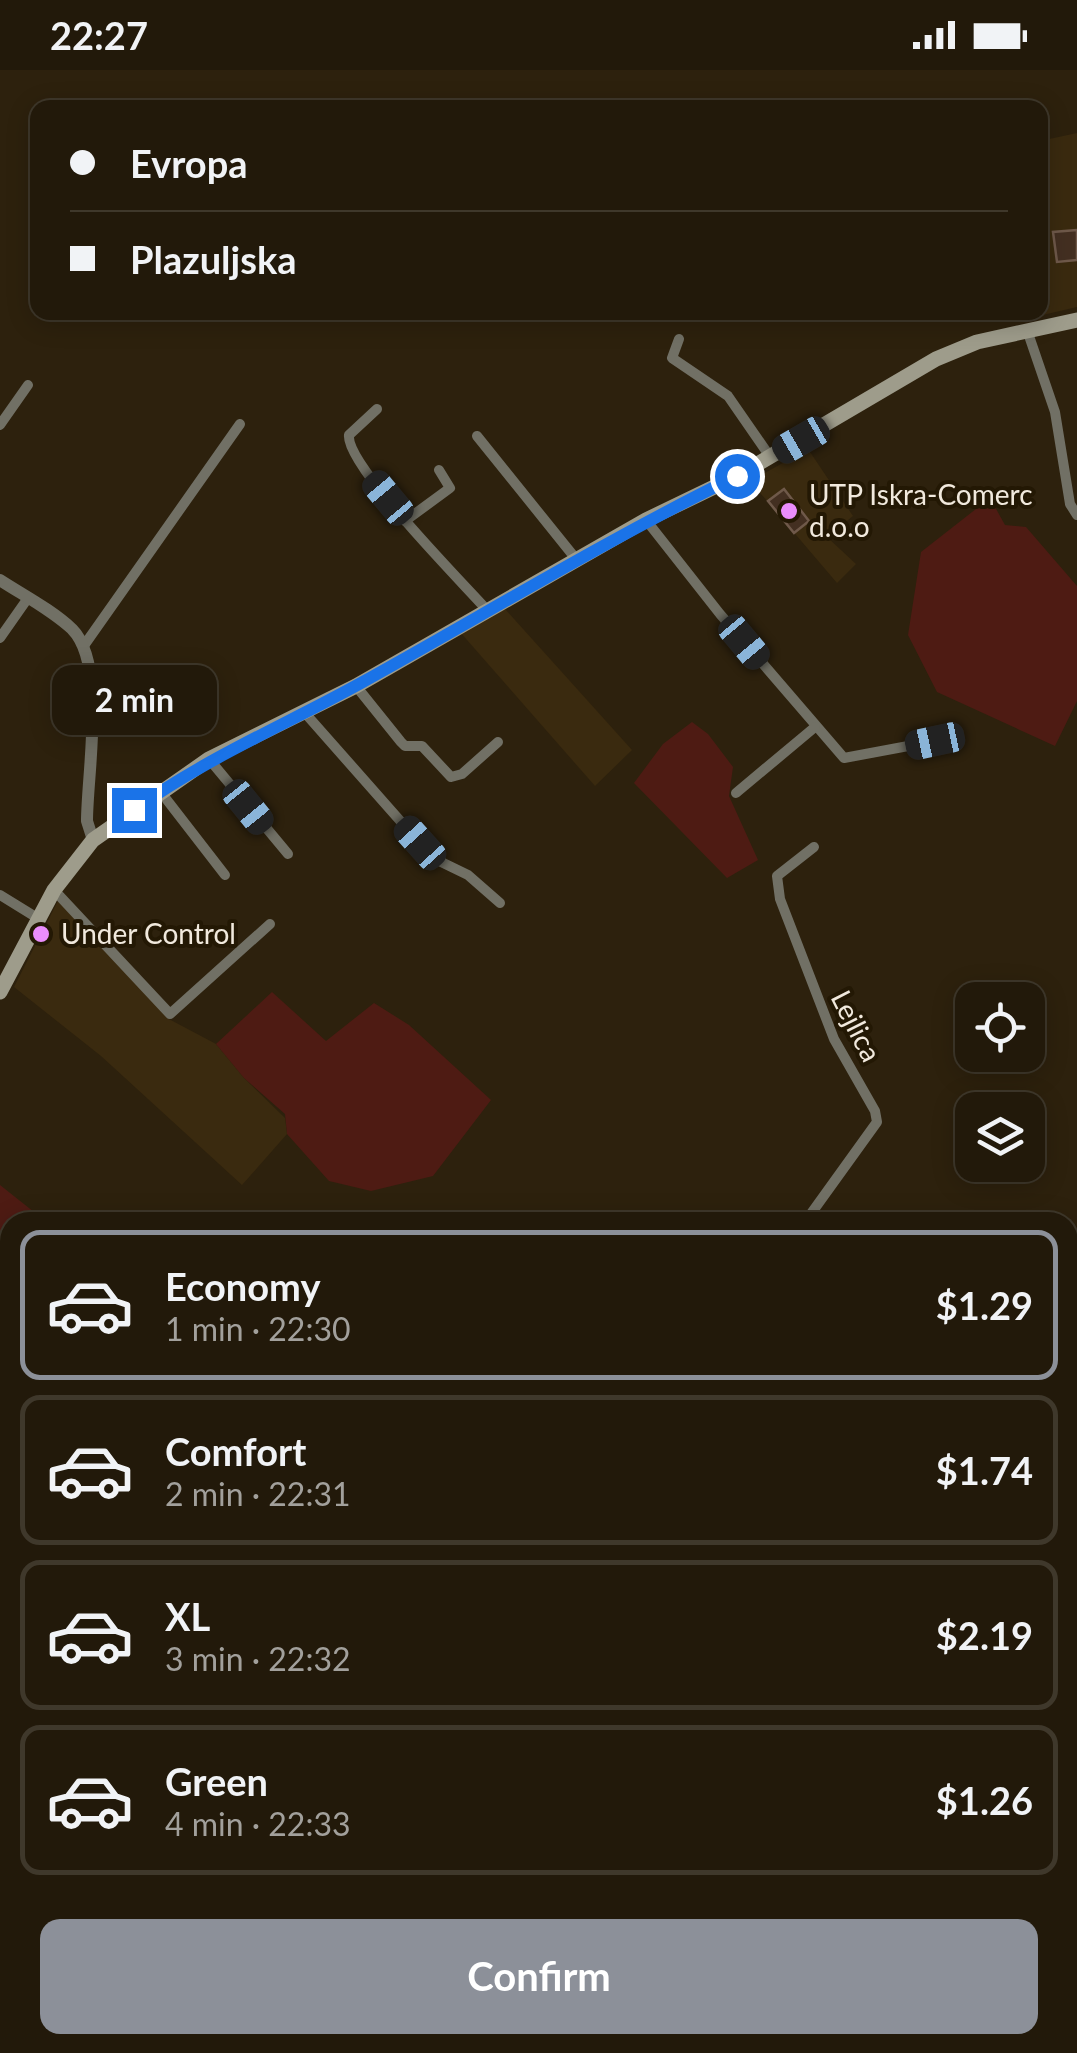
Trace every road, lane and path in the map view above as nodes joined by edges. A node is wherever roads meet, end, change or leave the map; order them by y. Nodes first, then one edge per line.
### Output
1 (1077, 320) edge
2 (1026, 330) junction
3 (679, 339) dead end
4 (28, 385) dead end
5 (378, 409) dead end
6 (240, 424) dead end
7 (0, 425) edge
8 (477, 436) dead end
9 (771, 458) junction
10 (439, 470) dead end
11 (1077, 515) edge
12 (646, 520) junction
13 (405, 521) junction
14 (576, 559) junction
15 (0, 580) edge
16 (28, 598) junction
17 (486, 609) junction
18 (0, 638) edge
19 (83, 648) junction
20 (356, 686) junction
21 (304, 713) junction
22 (815, 727) junction
23 (498, 742) dead end
24 (955, 744) dead end
25 (209, 759) junction
26 (160, 791) junction
27 (736, 793) dead end
28 (93, 840) junction
29 (814, 847) dead end
30 (288, 854) dead end
31 (225, 874) dead end
32 (54, 890) junction
33 (0, 895) edge
34 (500, 903) dead end
35 (39, 919) junction
36 (270, 924) dead end
37 (0, 992) edge
38 (812, 1212) edge

1 - 2 main road
2 - 9 main road
2 - 11 street
3 - 9 street
4 - 7 street
5 - 13 street
6 - 19 street
8 - 14 street
9 - 12 main road
10 - 13 street
12 - 14 main road
12 - 22 street
13 - 17 street
14 - 17 main road
15 - 16 street
16 - 18 street
16 - 19 street
17 - 20 main road
19 - 28 street
20 - 21 main road
20 - 23 street
21 - 25 main road
21 - 34 street
22 - 24 street
22 - 27 street
25 - 26 main road
25 - 30 street
26 - 28 main road
26 - 31 street
28 - 32 main road
29 - 38 street, Lejlica
32 - 35 main road
32 - 36 street
33 - 35 street
35 - 37 main road

